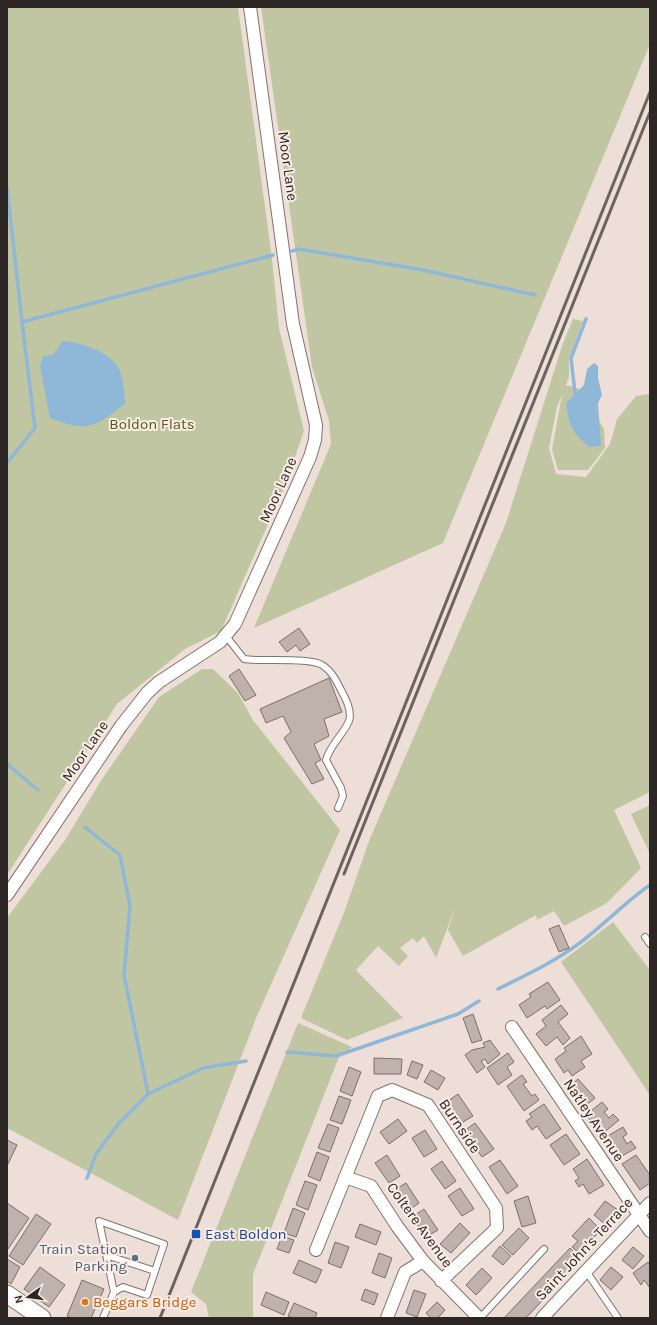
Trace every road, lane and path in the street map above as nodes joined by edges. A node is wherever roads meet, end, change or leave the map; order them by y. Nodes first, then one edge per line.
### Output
1 (250, 7) edge
2 (226, 636) junction
3 (338, 808) dead end
4 (7, 895) edge
5 (645, 937) dead end
6 (650, 944) edge
7 (512, 1027) dead end
8 (345, 1177) junction
9 (650, 1203) edge
10 (639, 1214) junction
11 (650, 1231) edge
12 (544, 1249) dead end
13 (316, 1250) dead end
14 (106, 1255) junction
15 (423, 1261) junction
16 (155, 1271) junction
17 (586, 1271) junction
18 (441, 1281) junction
19 (114, 1292) junction
20 (7, 1294) edge
21 (545, 1317) edge
22 (42, 1318) edge
23 (103, 1318) edge
24 (387, 1318) edge
25 (480, 1318) edge
26 (618, 1318) edge

1 - 2 street, Moor Lane
2 - 3 lane
2 - 4 street, Moor Lane
5 - 6 lane
7 - 10 street, Natley Avenue
8 - 13 street, Burnside
8 - 15 street, Coltere Avenue
8 - 18 street, Burnside
9 - 10 street, Saint John's Terrace
10 - 11 street, Natley Avenue
10 - 17 street, Saint John's Terrace
12 - 25 lane
14 - 16 lane
14 - 16 lane
14 - 19 lane
15 - 18 street, Coltere Avenue
15 - 24 street
16 - 19 lane
17 - 21 street, Saint John's Terrace
17 - 26 lane
18 - 25 street, Coltere Avenue
19 - 23 lane
20 - 22 main road

